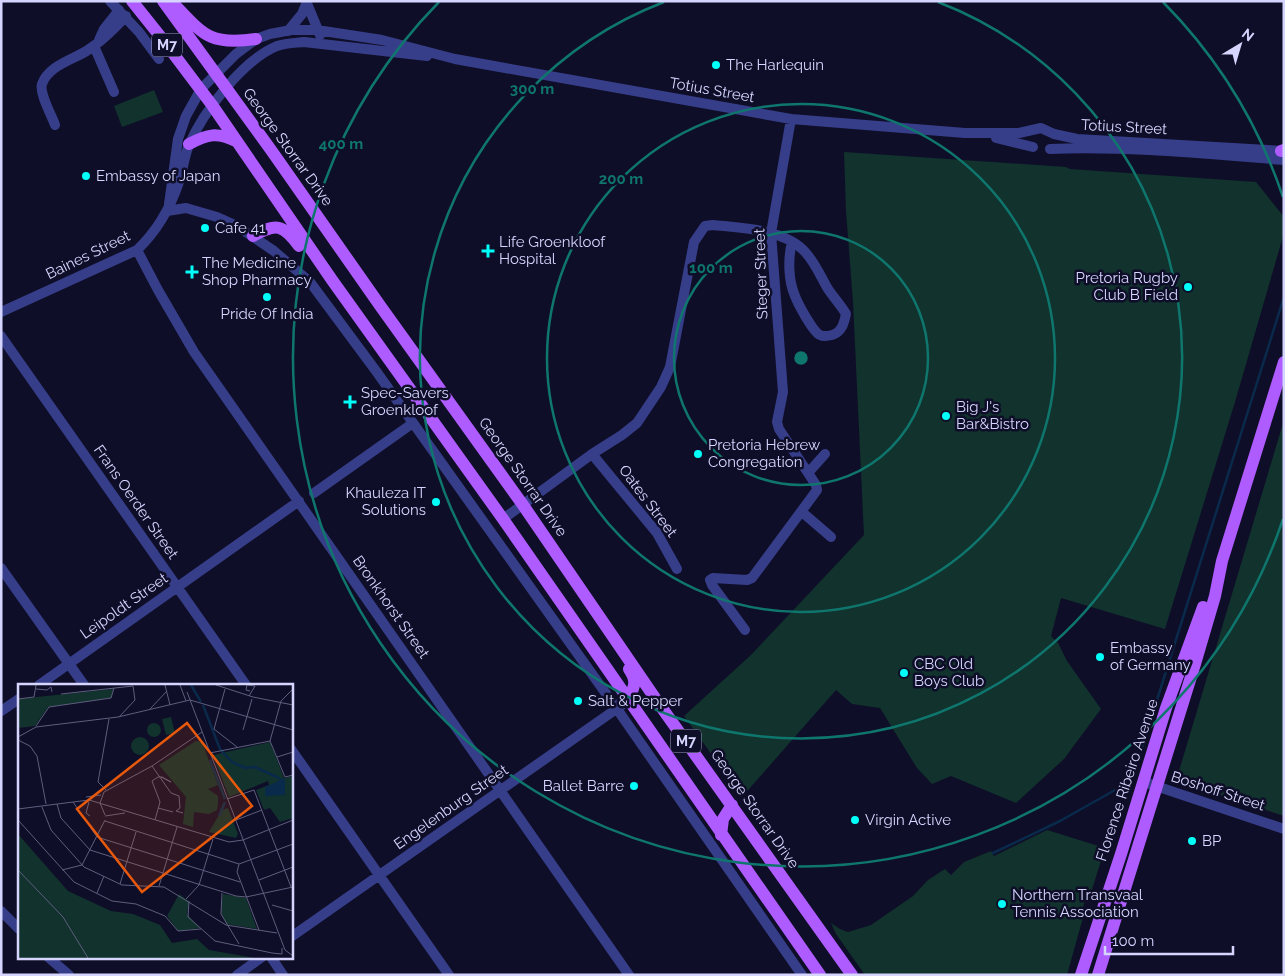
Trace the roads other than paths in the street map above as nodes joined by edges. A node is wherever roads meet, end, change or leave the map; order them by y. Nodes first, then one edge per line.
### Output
1 (110, 1) edge
2 (132, 1) edge
3 (163, 1) edge
4 (171, 1) edge
5 (306, 1) edge
6 (122, 13) junction
7 (317, 30) junction
8 (288, 31) junction
9 (256, 40) junction
10 (304, 42) junction
11 (96, 43) junction
12 (326, 44) junction
13 (159, 58) dead end
14 (455, 58) junction
15 (216, 74) junction
16 (226, 88) junction
17 (201, 89) junction
18 (114, 92) dead end
19 (212, 105) junction
20 (791, 119) junction
21 (55, 125) dead end
22 (1034, 130) junction
23 (1051, 132) junction
24 (965, 133) junction
25 (236, 141) junction
26 (190, 144) junction
27 (1033, 147) junction
28 (1050, 149) junction
29 (1283, 153) edge
30 (168, 208) junction
31 (771, 233) junction
32 (253, 236) junction
33 (792, 242) junction
34 (137, 250) junction
35 (332, 280) junction
36 (1, 312) edge
37 (1, 336) edge
38 (1284, 362) edge
39 (413, 423) junction
40 (592, 454) junction
41 (825, 454) dead end
42 (808, 473) junction
43 (314, 493) dead end
44 (299, 502) junction
45 (523, 505) junction
46 (802, 512) junction
47 (503, 519) junction
48 (831, 537) dead end
49 (1, 568) edge
50 (677, 569) dead end
51 (176, 587) junction
52 (594, 608) junction
53 (746, 630) dead end
54 (68, 664) junction
55 (41, 684) edge
56 (83, 684) edge
57 (245, 684) edge
58 (18, 700) edge
59 (628, 701) junction
60 (657, 701) junction
61 (617, 709) junction
62 (1, 711) edge
63 (292, 750) edge
64 (1150, 784) junction
65 (500, 790) junction
66 (732, 804) junction
67 (702, 807) junction
68 (1284, 829) edge
69 (721, 835) junction
70 (1130, 867) junction
71 (379, 876) junction
72 (1107, 893) junction
73 (1, 912) edge
74 (18, 928) edge
75 (292, 936) edge
76 (49, 958) edge
77 (261, 958) edge
78 (272, 958) edge
79 (1100, 973) edge
80 (69, 975) edge
81 (237, 975) edge
82 (283, 975) edge
83 (449, 975) edge
84 (629, 975) edge
85 (802, 975) edge
86 (820, 975) edge
87 (852, 975) edge
88 (1081, 975) edge

1 - 6 street
2 - 17 main road, M7
3 - 15 main road, George Storrar Drive / M7
4 - 9 main road
5 - 7 street
5 - 8 street
6 - 11 street
6 - 13 street
7 - 8 street, Totius Street
7 - 10 street
7 - 12 street
7 - 14 street, Totius Street
8 - 9 street, Totius Street
9 - 15 street, Totius Street
10 - 12 street, Totius Street
10 - 16 street, Totius Street
11 - 18 street
11 - 21 street
12 - 14 street, Totius Street
14 - 20 street, Totius Street
15 - 16 main road, George Storrar Drive / M7
15 - 17 street, Totius Street
16 - 19 street, Totius Street
16 - 45 main road, George Storrar Drive / M7
17 - 19 main road, M7
17 - 30 street, Baines Street
19 - 25 main road, M7
19 - 26 street, Baines Street
20 - 24 street, Totius Street
20 - 31 street, Steger Street
22 - 23 street, Totius Street
22 - 24 street, Totius Street
22 - 27 street
23 - 28 street
23 - 29 street, Totius Street
24 - 27 street, Totius Street
25 - 26 main road
25 - 35 main road, M7
26 - 30 street, Baines Street
27 - 28 street
28 - 29 street, Totius Street
30 - 32 street
30 - 34 street, Baines Street
31 - 33 street
31 - 40 street
31 - 42 street, Steger Street
32 - 35 main road
32 - 39 street
33 - 33 street
34 - 36 street, Baines Street
34 - 44 street, Bronkhorst Street
35 - 47 main road, M7
37 - 51 street, Frans Oerder Street
38 - 64 main road, Florence Ribeiro Avenue
39 - 43 street
39 - 61 street
40 - 45 street
40 - 50 street, Oates Street
41 - 42 street
42 - 46 street, Steger Street
44 - 51 street, Leipoldt Street
44 - 65 street, Bronkhorst Street
45 - 47 street
45 - 52 main road, George Storrar Drive / M7
46 - 48 street
46 - 53 street
47 - 59 main road, M7
49 - 54 street
51 - 54 street, Leipoldt Street
51 - 57 street, Frans Oerder Street
52 - 59 main road
52 - 60 main road, George Storrar Drive / M7
54 - 55 street, Leipoldt Street
54 - 56 street
58 - 62 street
59 - 60 main road
59 - 61 street, Engelenburg Street
59 - 67 main road, M7
60 - 66 main road, George Storrar Drive / M7
61 - 65 street, Engelenburg Street
61 - 85 street
63 - 71 street
64 - 68 street, Boshoff Street
64 - 70 main road, Florence Ribeiro Avenue
64 - 72 main road, Florence Ribeiro Avenue
65 - 71 street, Engelenburg Street
65 - 84 street, Bronkhorst Street
66 - 67 main road
66 - 69 main road
66 - 87 main road, George Storrar Drive / M7
67 - 69 main road, M7
69 - 86 main road, M7
70 - 72 main road
70 - 79 main road, Florence Ribeiro Avenue
71 - 75 street, Engelenburg Street
71 - 83 street
72 - 88 main road, Florence Ribeiro Avenue
73 - 74 street
76 - 80 street
77 - 81 street
78 - 82 street

